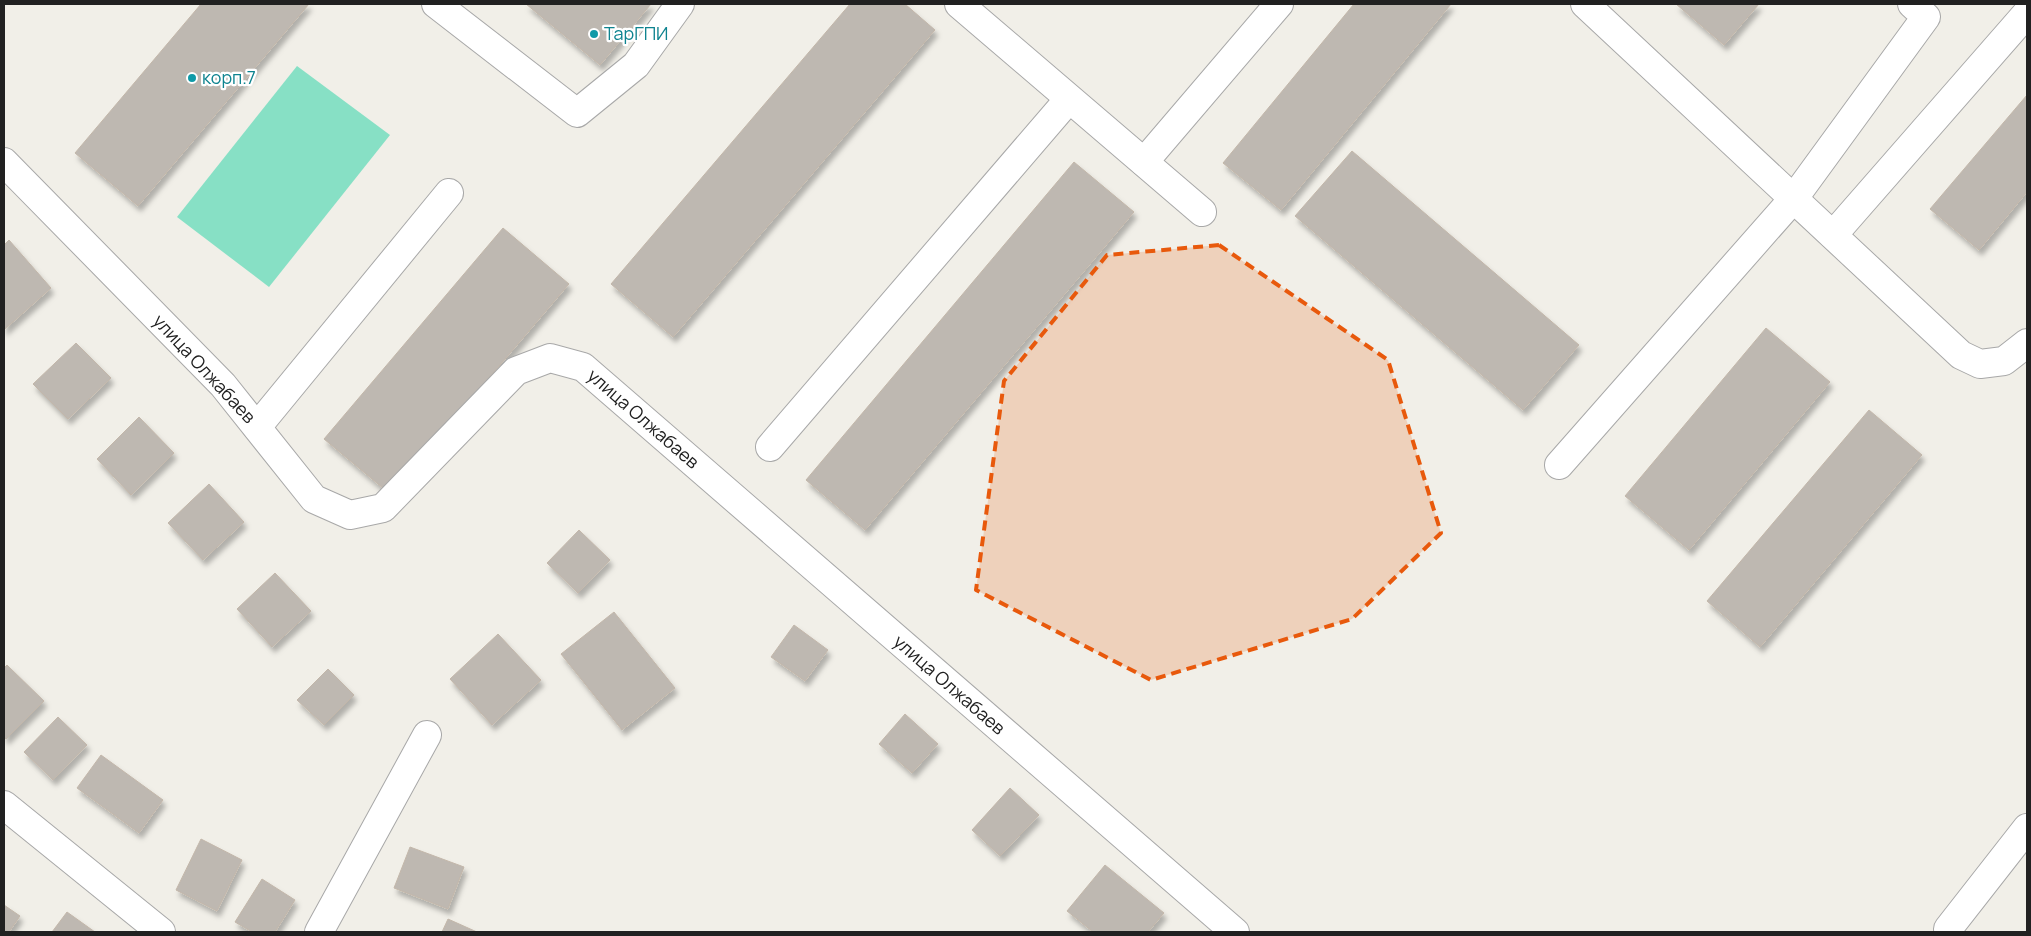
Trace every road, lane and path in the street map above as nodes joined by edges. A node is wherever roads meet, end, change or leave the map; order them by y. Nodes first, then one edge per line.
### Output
1 (436, 4) edge
2 (680, 4) edge
3 (959, 4) edge
4 (1278, 4) edge
5 (1586, 4) edge
6 (1912, 4) edge
7 (2027, 13) edge
8 (1069, 99) junction
9 (4, 162) edge
10 (1144, 162) junction
11 (449, 193) dead end
12 (1794, 198) junction
13 (1202, 212) dead end
14 (1834, 235) junction
15 (2027, 343) edge
16 (257, 427) junction
17 (770, 447) dead end
18 (1558, 465) dead end
19 (427, 734) dead end
20 (4, 805) edge
21 (2027, 828) edge
22 (1948, 929) dead end
23 (161, 932) edge
24 (319, 932) edge
25 (1235, 932) edge

1 - 2 street
3 - 8 street
4 - 10 street
5 - 12 street
6 - 12 street
7 - 14 street
8 - 10 street
8 - 17 street
9 - 16 street, улица Олжабаев
10 - 13 street
11 - 16 street
12 - 14 street
12 - 18 street
14 - 15 street
16 - 25 street, улица Олжабаев
19 - 24 street
20 - 23 street
21 - 22 street

